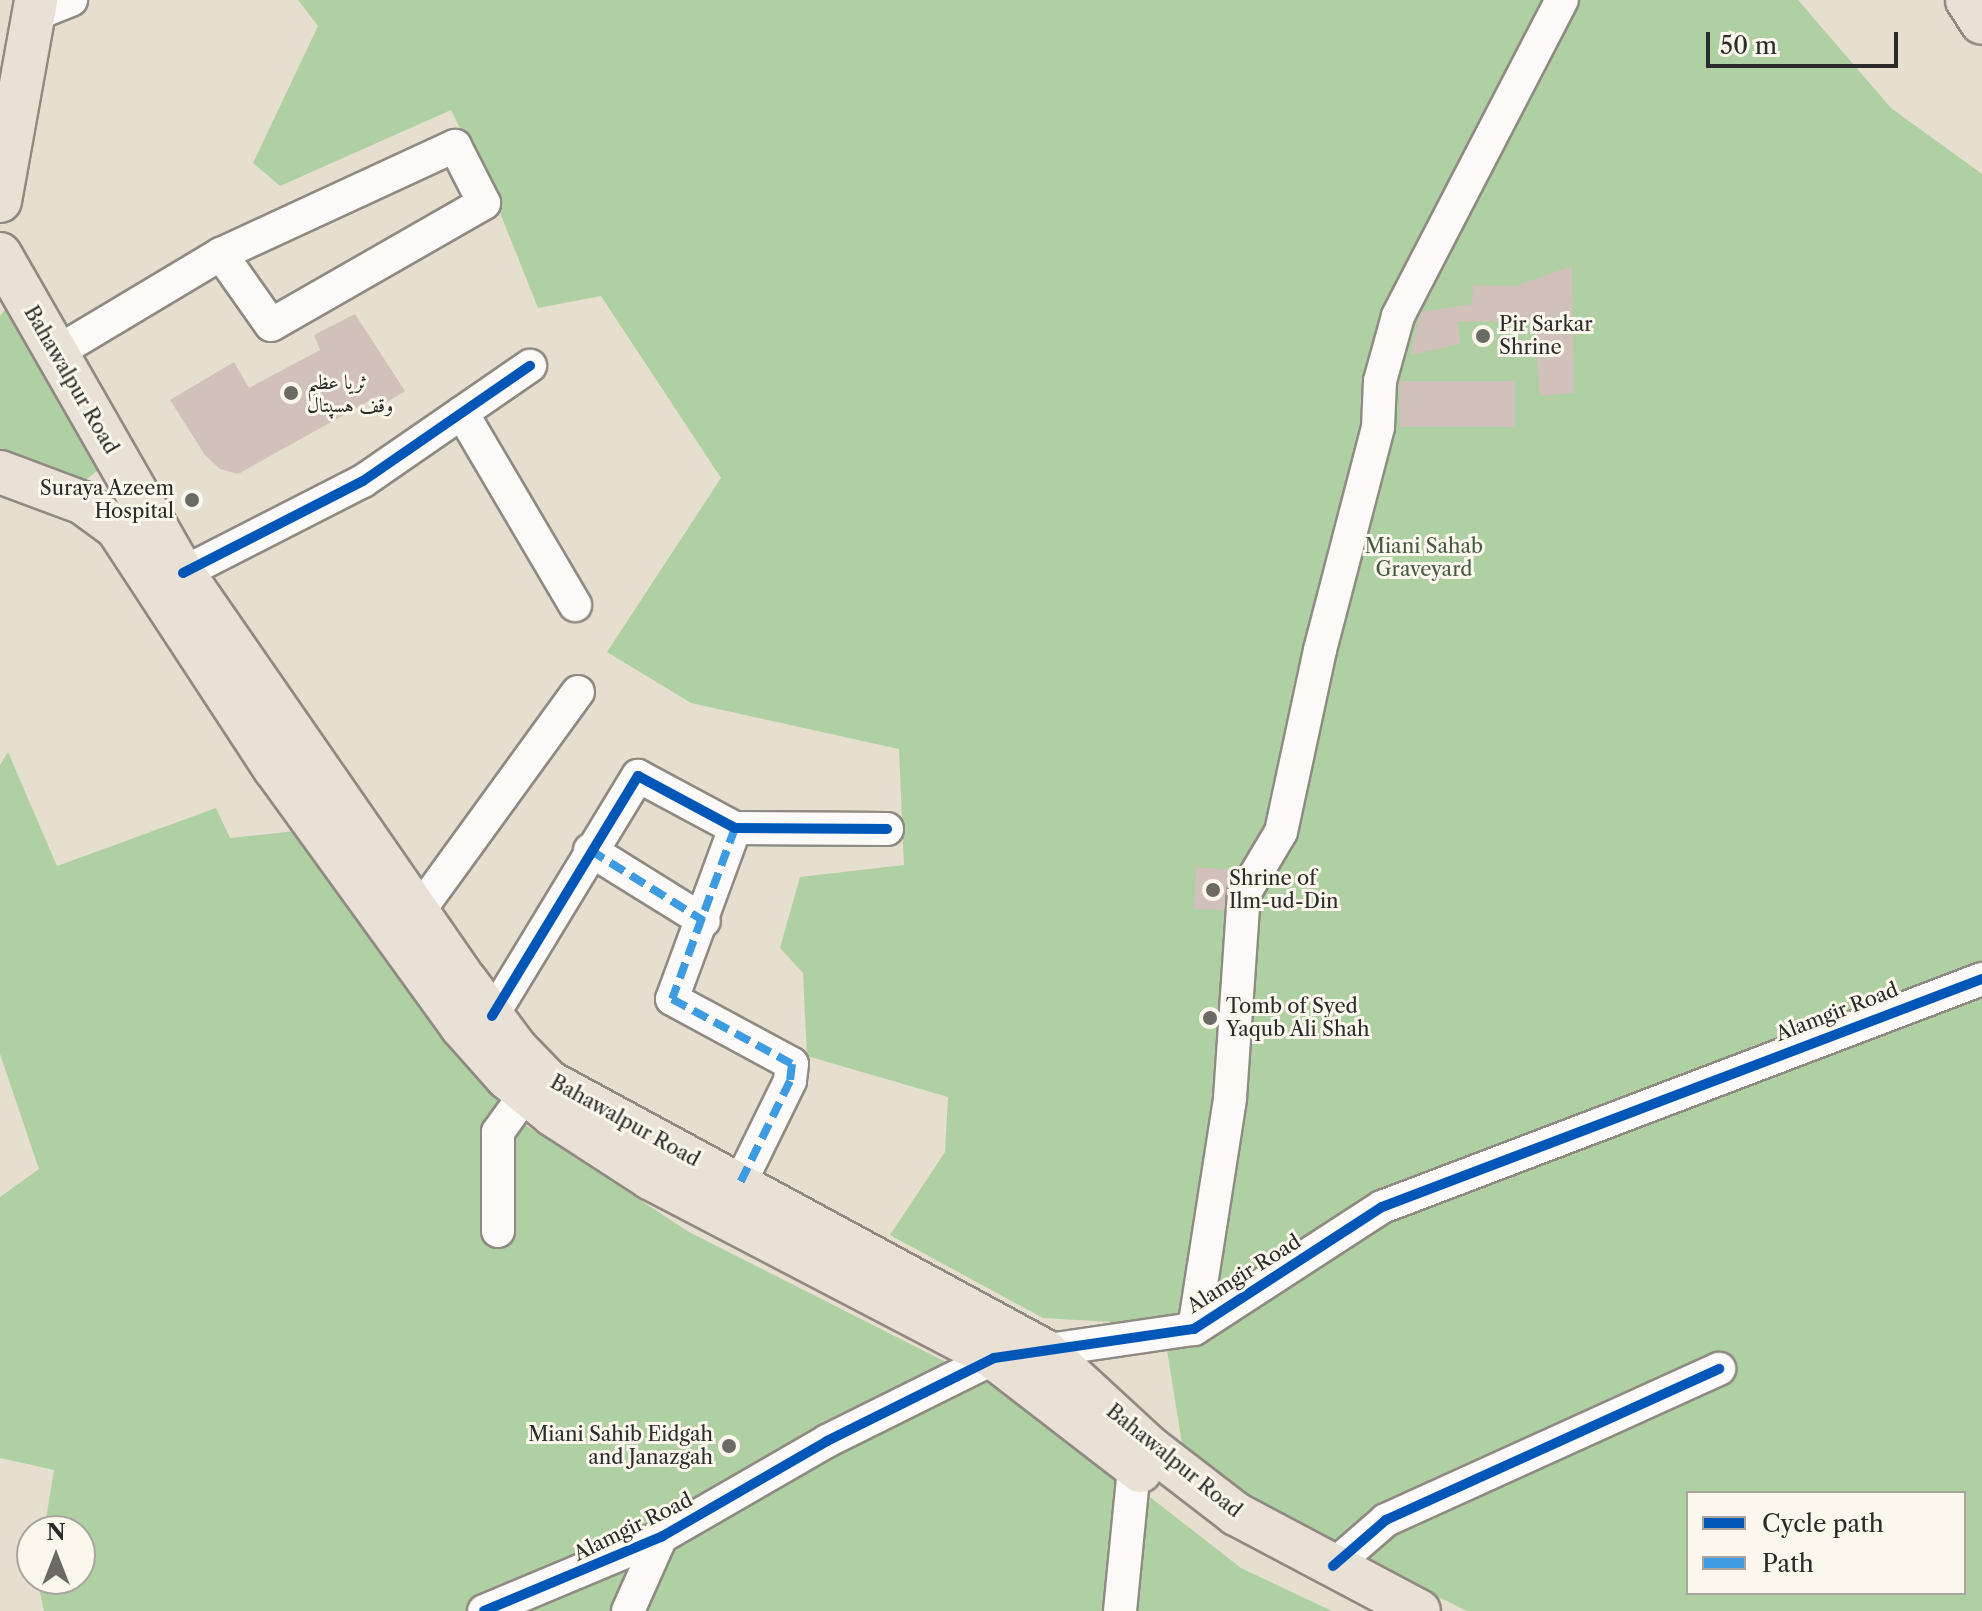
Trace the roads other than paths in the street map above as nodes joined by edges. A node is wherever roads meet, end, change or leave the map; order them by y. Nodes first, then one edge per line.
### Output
1 (1562, 0) edge
2 (1967, 0) edge
3 (41, 4) edge
4 (1982, 23) edge
5 (0, 201) edge
6 (0, 254) edge
7 (221, 254) junction
8 (57, 352) junction
9 (530, 366) dead end
10 (462, 413) junction
11 (0, 472) edge
12 (183, 573) junction
13 (575, 605) dead end
14 (578, 692) dead end
15 (735, 828) junction
16 (887, 829) dead end
17 (590, 850) junction
18 (418, 912) junction
19 (704, 921) junction
20 (1982, 979) edge
21 (492, 1016) junction
22 (526, 1093) junction
23 (739, 1185) junction
24 (498, 1231) dead end
25 (1194, 1329) junction
26 (1045, 1351) junction
27 (994, 1358) junction
28 (1719, 1369) dead end
29 (1134, 1467) junction
30 (661, 1537) junction
31 (1333, 1566) junction
32 (484, 1611) edge
33 (628, 1611) edge
34 (1120, 1611) edge
35 (1373, 1611) edge
36 (1419, 1611) edge

1 - 25 street
2 - 4 main road
3 - 5 main road
6 - 8 main road, Bahawalpur Road
7 - 7 street
7 - 8 street
8 - 12 main road, Bahawalpur Road
9 - 10 street
10 - 12 street
10 - 13 street
11 - 22 main road, Bahawalpur Road
12 - 18 main road, Bahawalpur Road
14 - 18 street
15 - 16 street
15 - 17 street
15 - 19 street
17 - 19 street
17 - 21 street
18 - 21 main road, Bahawalpur Road
19 - 23 street
20 - 25 street, Alamgir Road
21 - 23 main road, Bahawalpur Road
22 - 24 street
22 - 27 main road, Bahawalpur Road
23 - 26 main road, Bahawalpur Road
25 - 26 street, Alamgir Road
26 - 27 street, Alamgir Road
26 - 31 main road, Bahawalpur Road
27 - 29 main road, Bahawalpur Road
27 - 30 street, Alamgir Road
28 - 31 street
29 - 34 street
29 - 35 main road, Bahawalpur Road
30 - 32 street, Alamgir Road
30 - 33 street
31 - 36 main road, Bahawalpur Road

